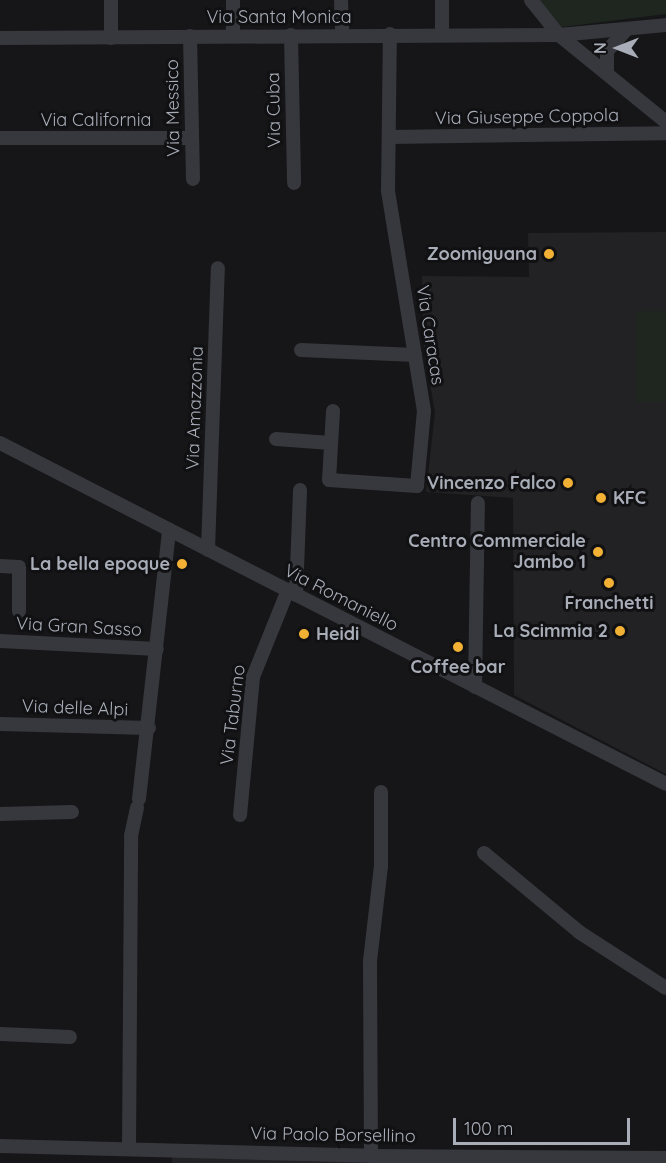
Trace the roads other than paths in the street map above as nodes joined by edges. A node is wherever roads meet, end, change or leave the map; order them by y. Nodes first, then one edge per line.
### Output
1 (111, 0) edge
2 (233, 0) edge
3 (341, 0) edge
4 (442, 0) edge
5 (531, 0) edge
6 (666, 25) edge
7 (627, 29) junction
8 (390, 34) junction
9 (442, 34) junction
10 (233, 35) junction
11 (291, 35) junction
12 (342, 35) junction
13 (559, 35) junction
14 (190, 36) junction
15 (0, 38) edge
16 (111, 38) junction
17 (607, 72) junction
18 (666, 122) edge
19 (666, 133) edge
20 (389, 137) junction
21 (0, 138) edge
22 (192, 138) junction
23 (193, 179) dead end
24 (294, 183) dead end
25 (218, 268) dead end
26 (301, 350) dead end
27 (415, 355) junction
28 (333, 411) dead end
29 (276, 439) dead end
30 (0, 443) edge
31 (331, 443) junction
32 (300, 490) dead end
33 (478, 503) dead end
34 (169, 530) junction
35 (208, 550) junction
36 (0, 566) edge
37 (292, 593) junction
38 (19, 611) dead end
39 (0, 641) edge
40 (157, 649) junction
41 (475, 687) junction
42 (0, 724) edge
43 (149, 728) junction
44 (666, 784) edge
45 (381, 792) dead end
46 (72, 812) dead end
47 (0, 814) edge
48 (240, 814) dead end
49 (484, 853) dead end
50 (666, 988) edge
51 (0, 1034) edge
52 (70, 1037) dead end
53 (0, 1146) edge
54 (129, 1148) junction
55 (371, 1156) junction
56 (666, 1158) edge

1 - 16 street
2 - 10 street
3 - 12 street
4 - 9 street
5 - 13 street
6 - 7 street, Via Santa Monica
7 - 13 street, Via Santa Monica
7 - 17 street
8 - 9 street, Via Santa Monica
8 - 12 street, Via Santa Monica
8 - 20 street, Via Caracas
9 - 13 street, Via Santa Monica
10 - 11 street, Via Santa Monica
10 - 14 street, Via Santa Monica
11 - 12 street, Via Santa Monica
11 - 24 street, Via Cuba
13 - 17 street
14 - 16 street, Via Santa Monica
14 - 22 street, Via Messico
15 - 16 street, Via Santa Monica
17 - 18 street
19 - 20 street, Via Giuseppe Coppola
20 - 27 street, Via Caracas
21 - 22 street, Via California
22 - 23 street, Via Messico
25 - 35 street, Via Amazzonia
26 - 27 street
27 - 31 street, Via Caracas
28 - 31 street, Via Caracas
29 - 31 street
30 - 34 street, Via Romaniello
32 - 37 street
33 - 41 street
34 - 35 street, Via Romaniello
34 - 40 street
35 - 37 street, Via Romaniello
36 - 38 street
37 - 41 street, Via Romaniello
37 - 48 street, Via Taburno
39 - 40 street, Via Gran Sasso
40 - 43 street
41 - 44 street, Via Romaniello
42 - 43 street, Via delle Alpi
43 - 54 street
45 - 55 street
46 - 47 street
49 - 50 street
51 - 52 street
53 - 54 street, Via Paolo Borsellino
54 - 55 street, Via Paolo Borsellino
55 - 56 street, Via Paolo Borsellino

